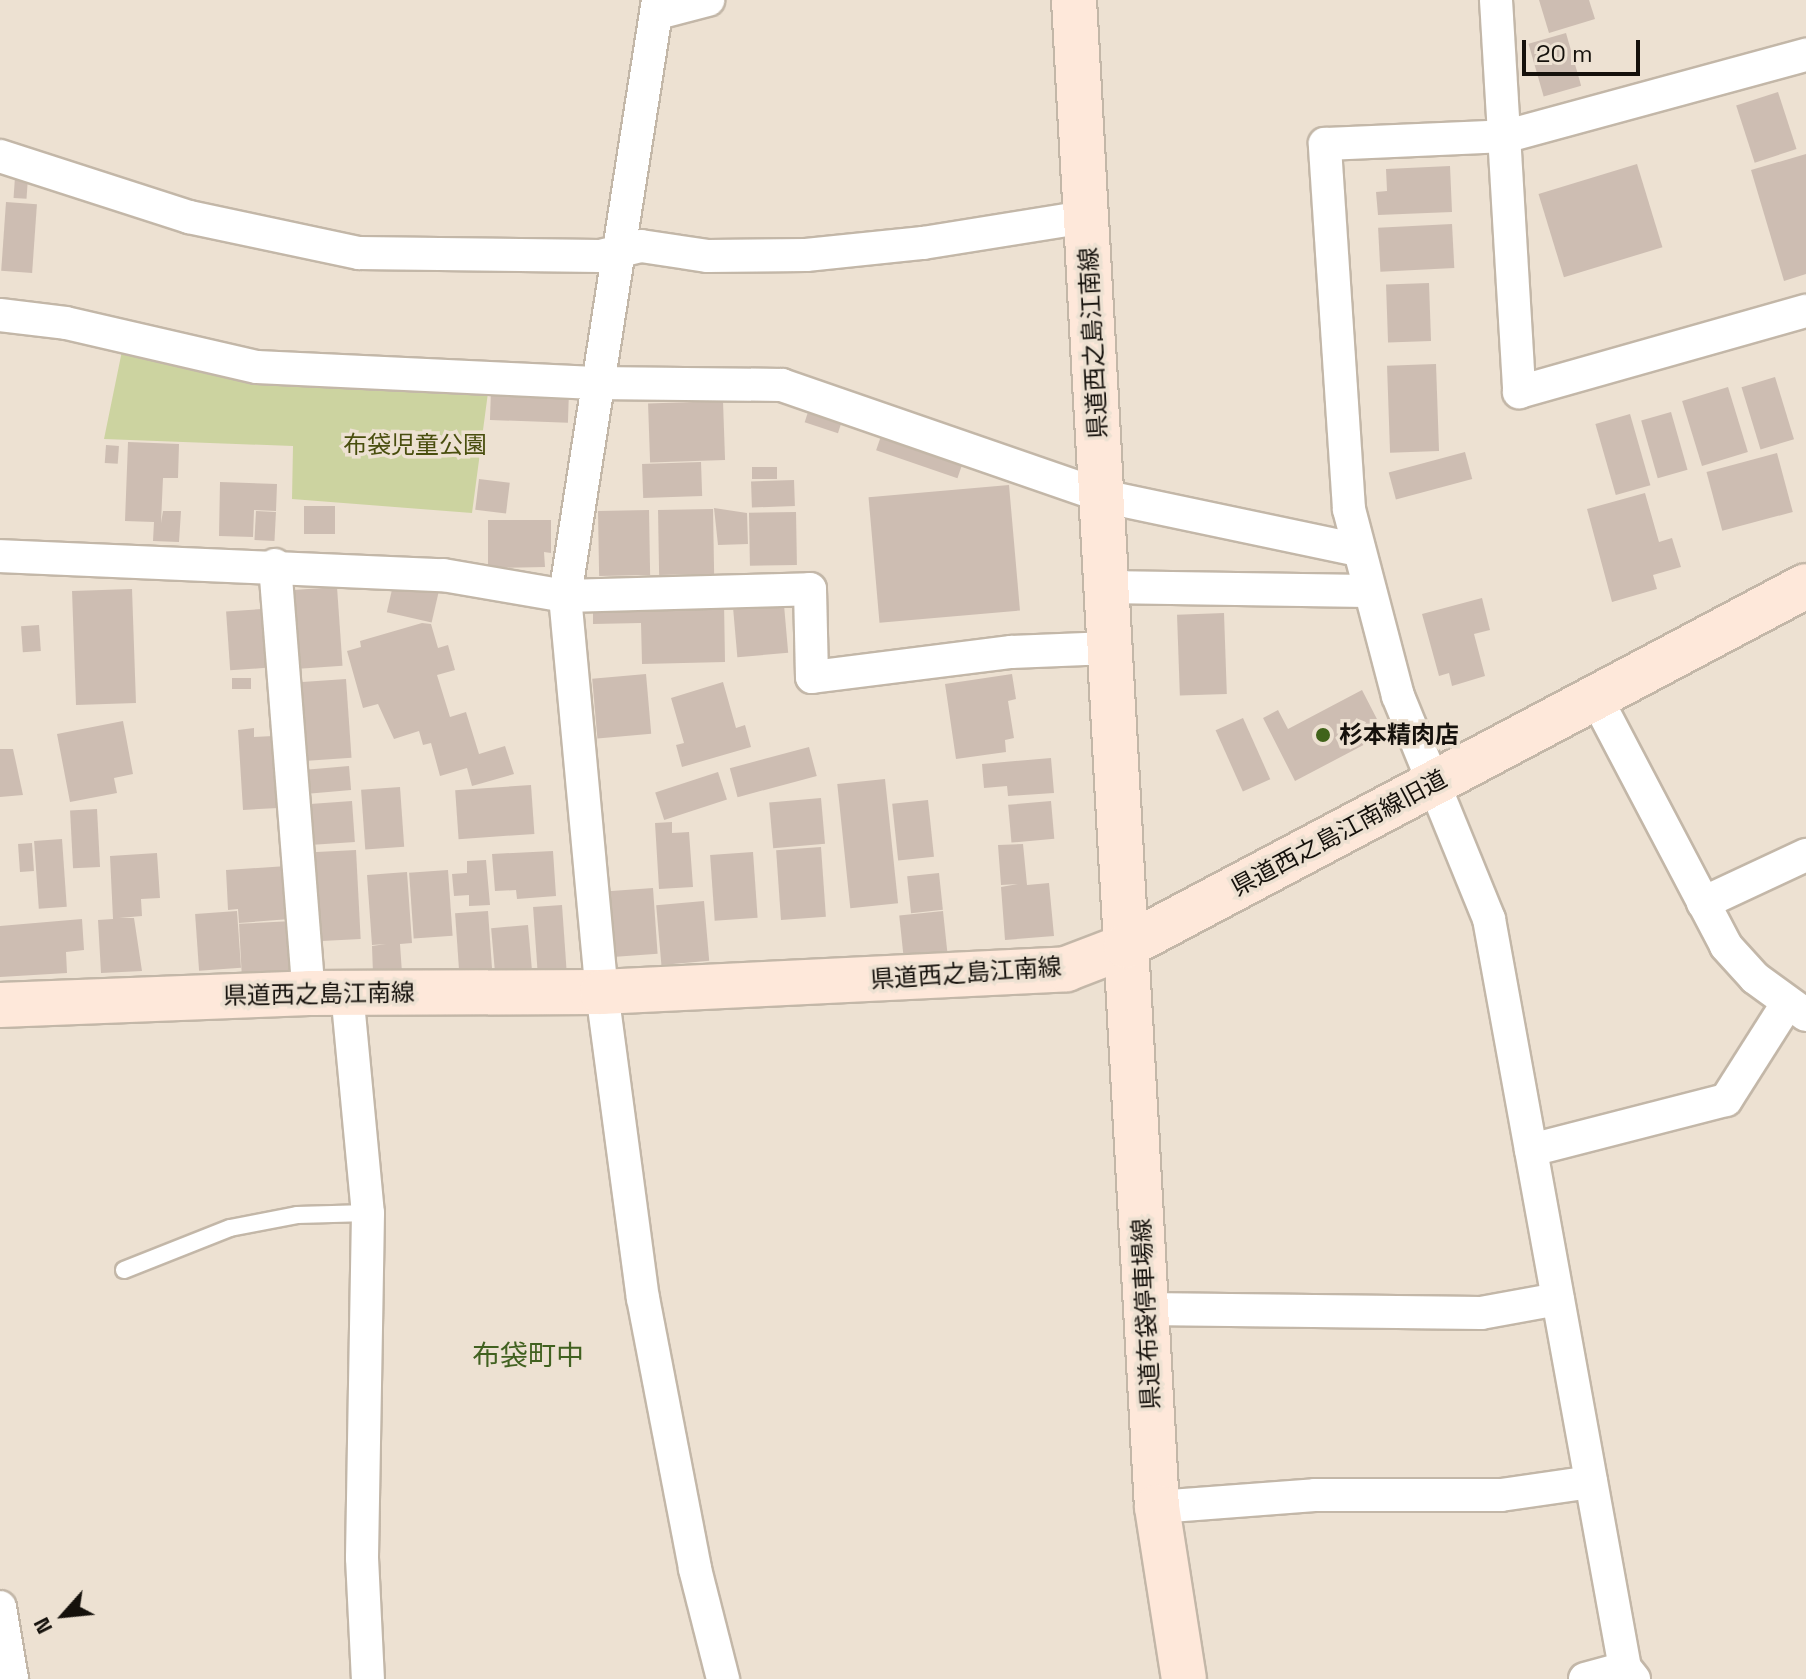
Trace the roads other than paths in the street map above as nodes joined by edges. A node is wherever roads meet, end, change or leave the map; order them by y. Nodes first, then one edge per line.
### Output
1 (708, 0) edge
2 (1074, 0) edge
3 (1496, 0) edge
4 (658, 6) edge
5 (1806, 55) edge
6 (1507, 136) junction
7 (0, 156) edge
8 (1086, 217) junction
9 (619, 251) junction
10 (1806, 311) edge
11 (0, 315) edge
12 (595, 383) junction
13 (1102, 496) junction
14 (1358, 550) junction
15 (0, 556) edge
16 (275, 565) junction
17 (1806, 586) edge
18 (1106, 587) junction
19 (1367, 591) junction
20 (565, 596) junction
21 (1110, 648) junction
22 (1595, 696) junction
23 (1437, 781) junction
24 (1806, 855) edge
25 (1703, 903) junction
26 (1126, 946) junction
27 (602, 992) junction
28 (328, 993) junction
29 (0, 1005) edge
30 (1796, 1009) edge
31 (1531, 1150) junction
32 (368, 1213) junction
33 (124, 1270) dead end
34 (1558, 1299) junction
35 (1146, 1309) junction
36 (1591, 1482) junction
37 (1157, 1507) junction
38 (0, 1607) edge
39 (1630, 1674) edge
40 (12, 1679) edge
41 (368, 1679) edge
42 (723, 1679) edge
43 (1184, 1679) edge
44 (1585, 1679) edge

1 - 4 street
2 - 8 main road, 県道西之島江南線
3 - 6 street
4 - 9 street
5 - 6 street
6 - 10 street
6 - 14 street
7 - 9 street
8 - 9 street
8 - 13 main road, 県道西之島江南線
9 - 12 street
11 - 12 street
12 - 13 street
12 - 20 street
13 - 14 street
13 - 18 main road, 県道西之島江南線
14 - 19 street
15 - 16 street
16 - 20 street
16 - 28 street
17 - 22 main road, 県道西之島江南線旧道
18 - 19 street
18 - 21 main road, 県道西之島江南線
19 - 23 street
20 - 21 street
20 - 27 street
21 - 26 main road, 県道西之島江南線
22 - 23 main road, 県道西之島江南線旧道
22 - 25 street
23 - 26 main road, 県道西之島江南線旧道
23 - 31 street
24 - 25 street
25 - 30 street
26 - 27 main road, 県道西之島江南線
26 - 35 main road, 県道布袋停車場線
27 - 28 main road, 県道西之島江南線
27 - 42 street
28 - 29 main road, 県道西之島江南線
28 - 32 street
30 - 31 street
31 - 34 street
32 - 33 lane
32 - 41 street
34 - 35 street
34 - 36 street
35 - 37 main road, 県道布袋停車場線
36 - 37 street
36 - 39 street
37 - 43 main road, 県道布袋停車場線
38 - 40 street
39 - 44 street

